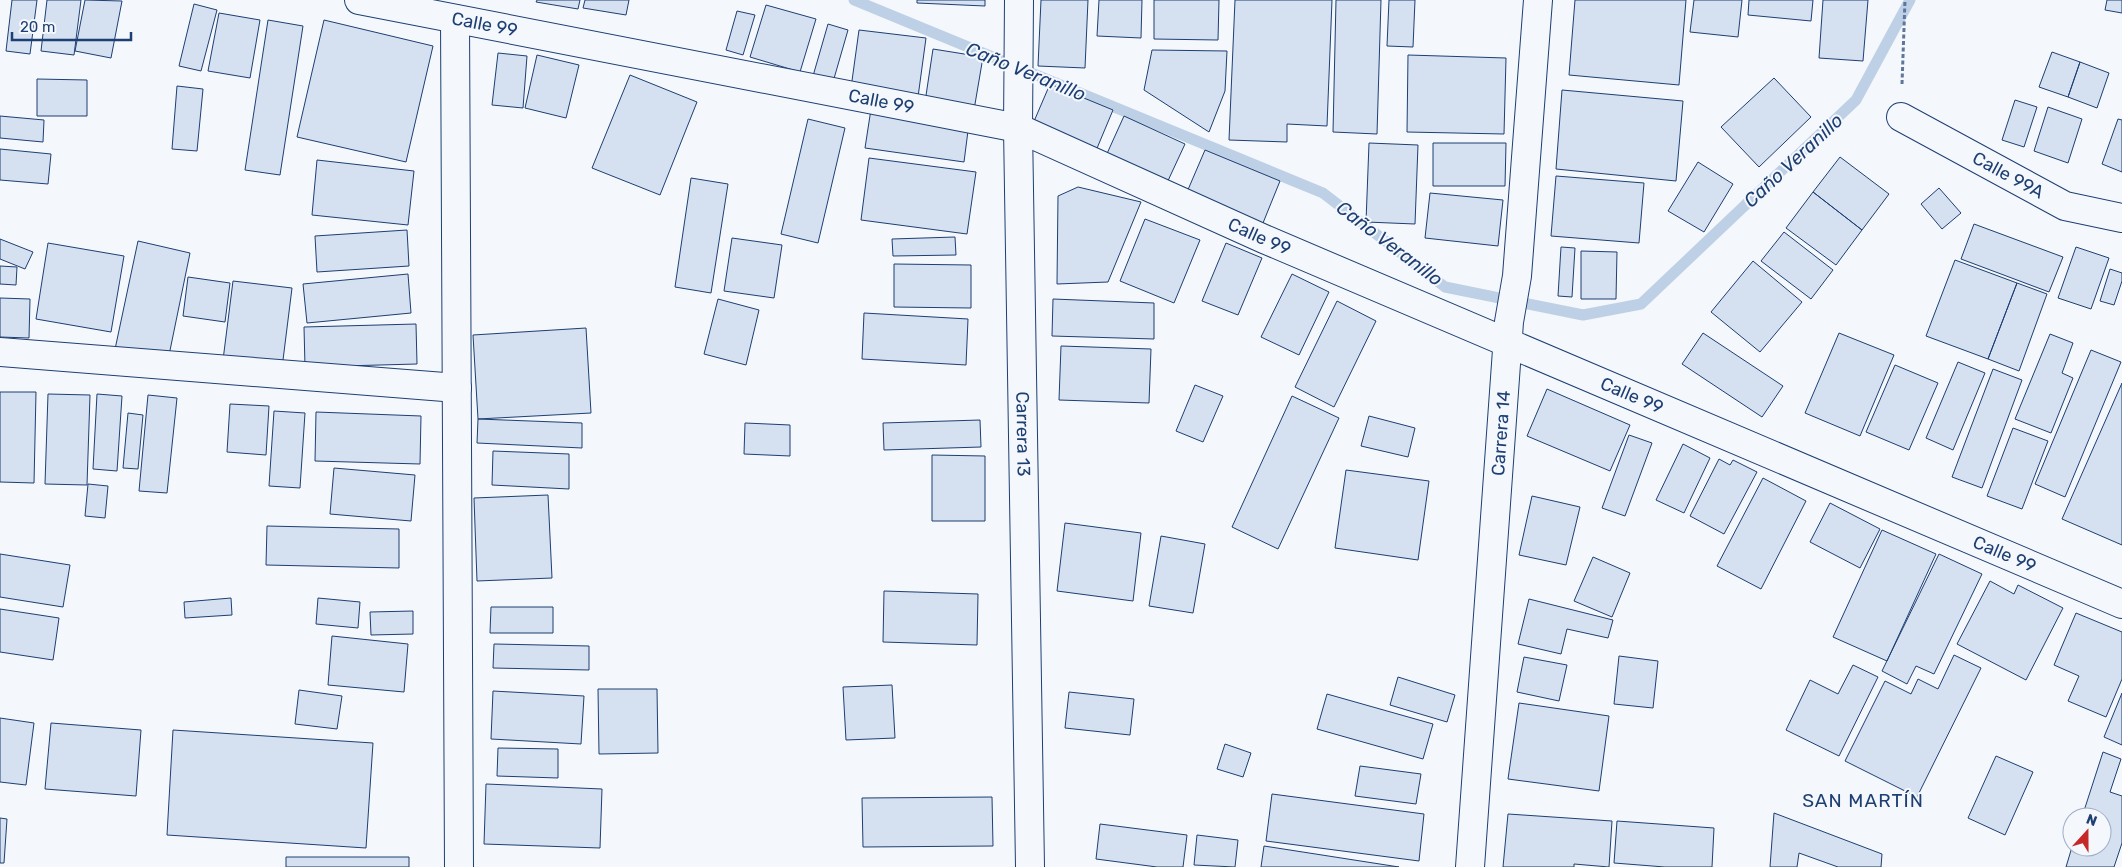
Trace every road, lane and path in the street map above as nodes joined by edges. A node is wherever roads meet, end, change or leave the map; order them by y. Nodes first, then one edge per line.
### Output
1 (359, 0) edge
2 (1019, 0) edge
3 (1538, 0) edge
4 (1905, 0) edge
5 (455, 19) junction
6 (1903, 56) dead end
7 (1018, 116) junction
8 (1901, 117) dead end
9 (2122, 218) edge
10 (1508, 333) junction
11 (0, 352) edge
12 (457, 388) junction
13 (2122, 604) edge
14 (459, 867) edge
15 (1030, 867) edge
16 (1470, 867) edge

1 - 5 street, Calle 99
2 - 7 street, Carrera 13
3 - 10 street, Carrera 14
4 - 6 path
5 - 7 street, Calle 99
5 - 12 street
7 - 10 street, Calle 99
7 - 15 street, Carrera 13
8 - 9 street, Calle 99A
10 - 13 street, Calle 99
10 - 16 street, Carrera 14
11 - 12 street
12 - 14 street

